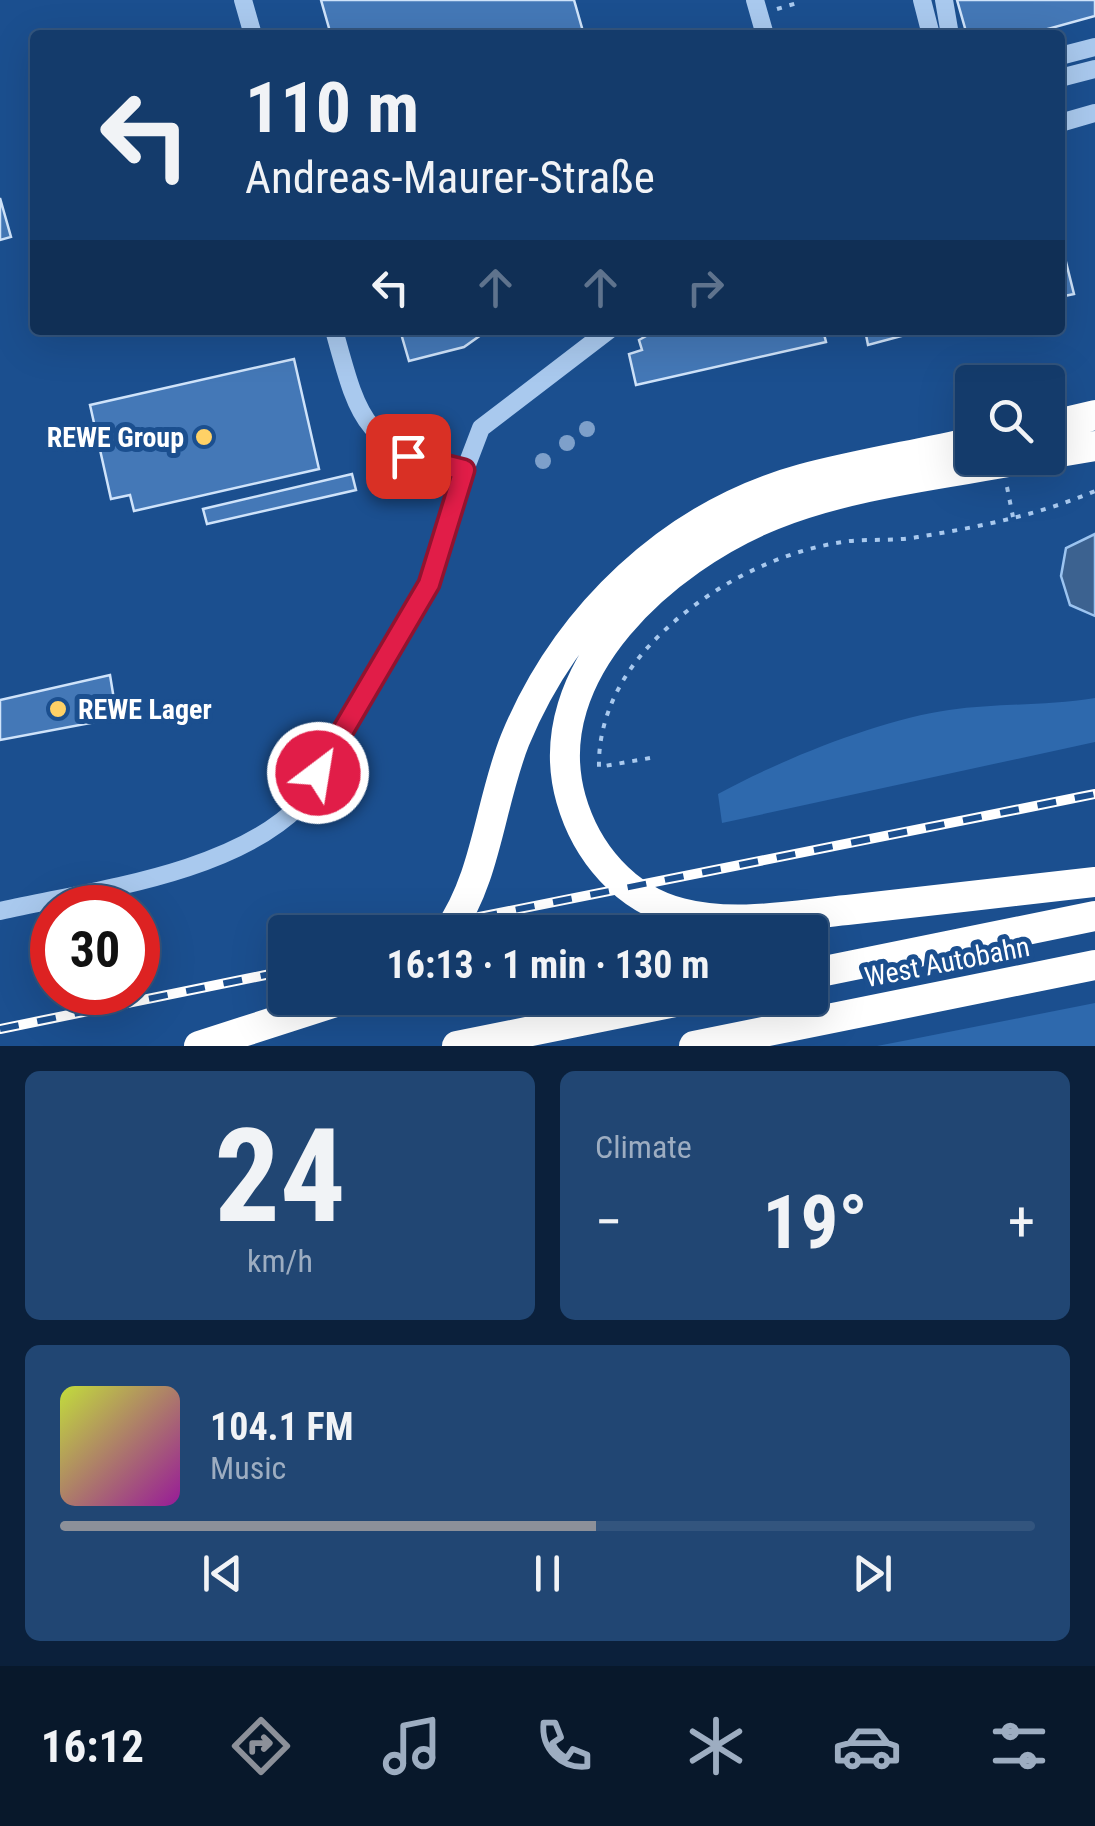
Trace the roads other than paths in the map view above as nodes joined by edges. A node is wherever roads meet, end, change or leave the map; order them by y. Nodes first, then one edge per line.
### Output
1 (243, 0) edge
2 (755, 0) edge
3 (922, 0) edge
4 (944, 0) edge
5 (252, 30) edge
6 (764, 30) edge
7 (930, 30) edge
8 (956, 30) edge
9 (1095, 47) edge
10 (1065, 55) edge
11 (1095, 69) edge
12 (1065, 77) edge
13 (1095, 114) edge
14 (1065, 122) edge
15 (335, 335) edge
16 (602, 335) edge
17 (1095, 416) edge
18 (1065, 422) edge
19 (955, 446) edge
20 (1095, 446) edge
21 (1065, 451) edge
22 (464, 470) junction
23 (955, 472) edge
24 (1095, 882) edge
25 (0, 911) edge
26 (457, 915) edge
27 (1095, 916) edge
28 (1095, 965) edge
29 (828, 970) edge
30 (295, 1015) edge
31 (611, 1015) edge
32 (199, 1046) edge
33 (456, 1046) edge
34 (694, 1046) edge

1 - 5 street
2 - 6 street
3 - 7 street
4 - 8 street
9 - 10 street
11 - 12 street
13 - 14 street
15 - 22 street
16 - 22 street
17 - 18 highway
19 - 26 highway
20 - 21 highway
22 - 25 street
23 - 24 highway
27 - 29 highway, West Autobahn
28 - 34 highway, West Autobahn
30 - 32 highway
31 - 33 highway

